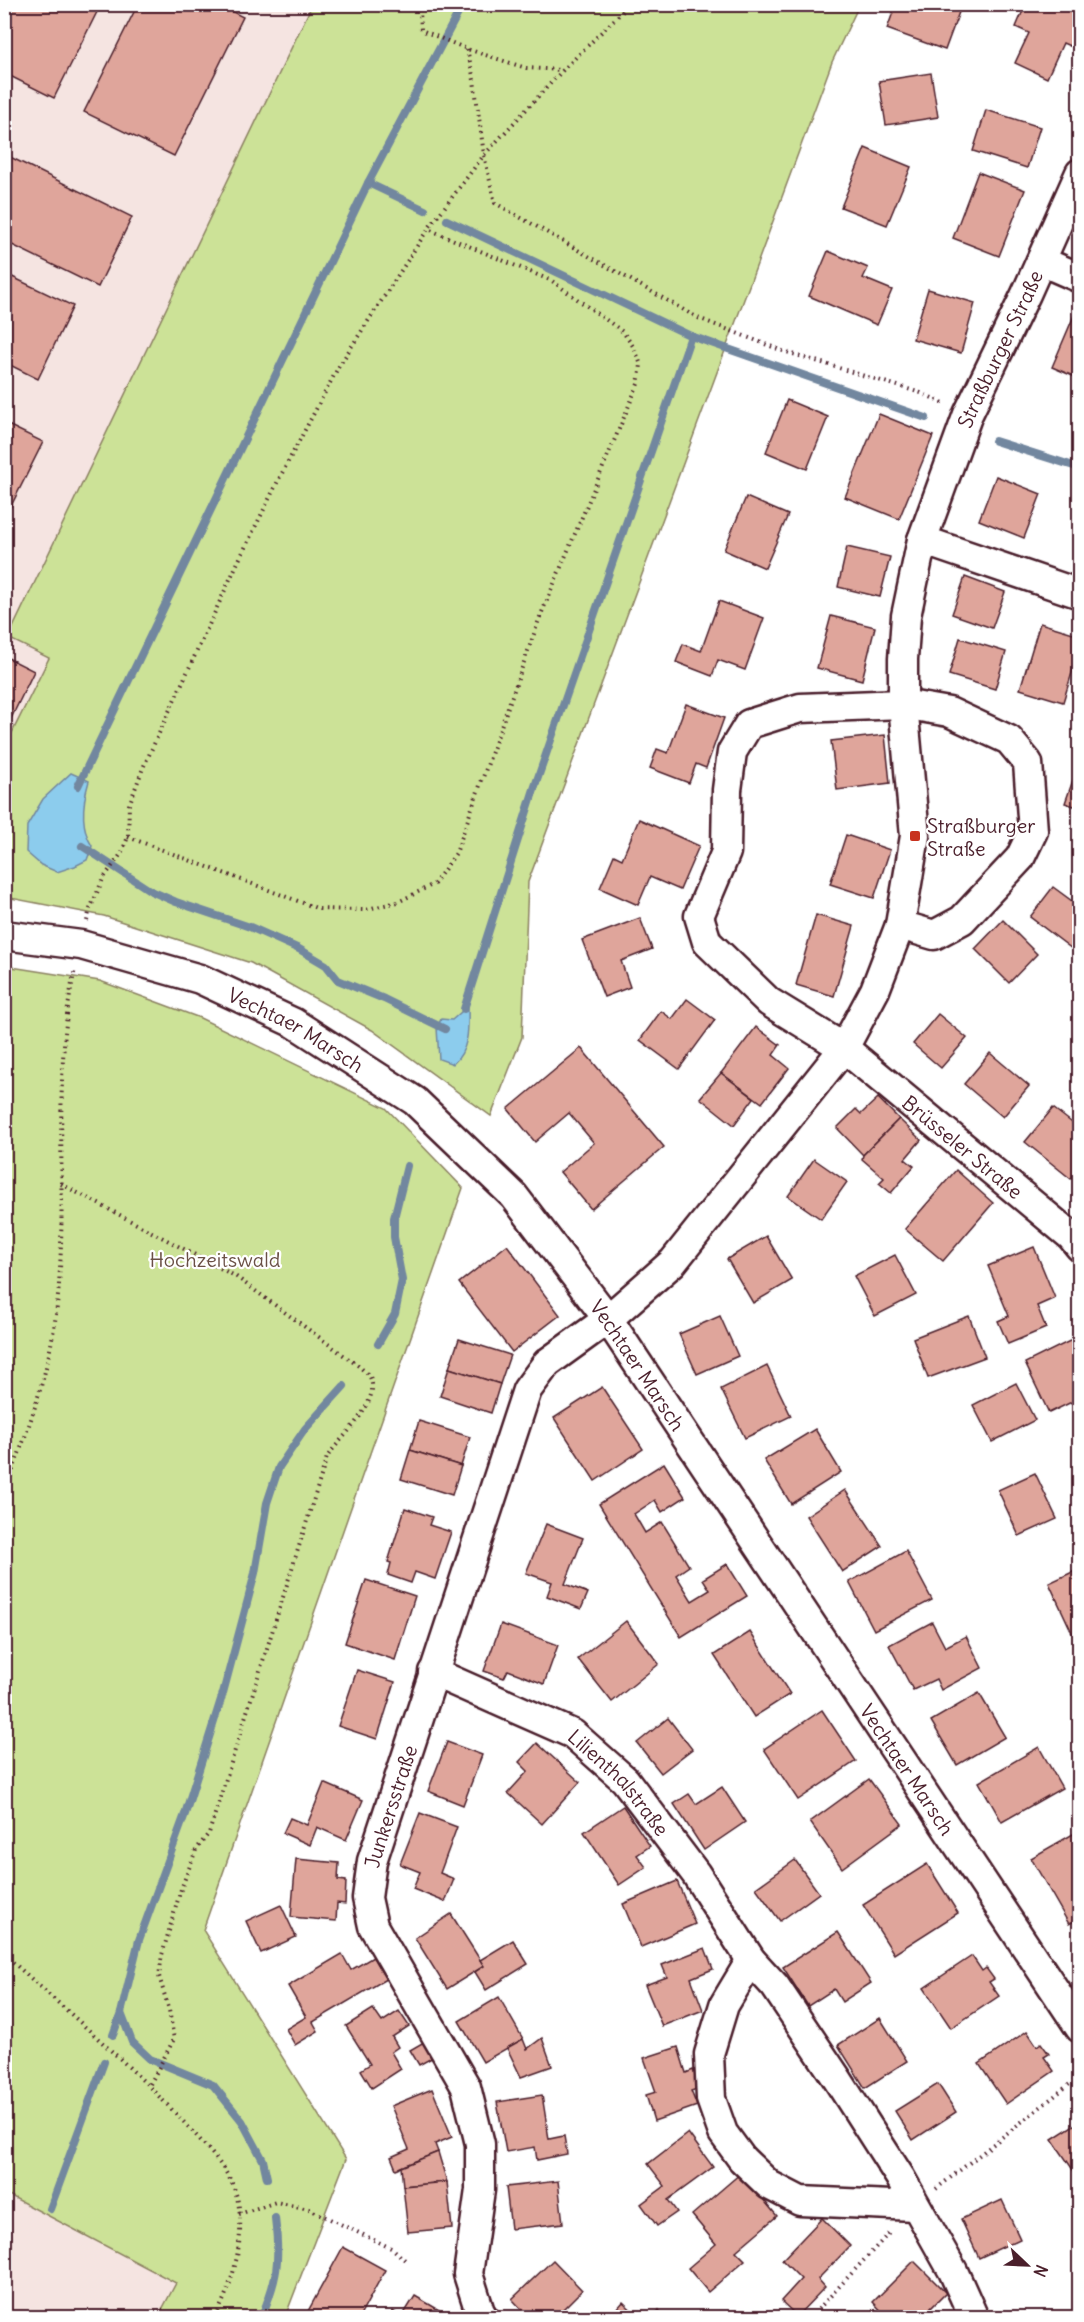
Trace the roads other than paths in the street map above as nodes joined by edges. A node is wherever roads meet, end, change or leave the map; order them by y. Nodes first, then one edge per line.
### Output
1 (1080, 173) edge
2 (1041, 261) junction
3 (1080, 278) edge
4 (922, 540) junction
5 (1080, 594) edge
6 (903, 704) junction
7 (900, 925) junction
8 (4, 935) edge
9 (844, 1048) junction
10 (1077, 1236) edge
11 (608, 1319) junction
12 (433, 1672) junction
13 (751, 1960) junction
14 (1080, 2028) edge
15 (915, 2206) junction
16 (484, 2318) edge
17 (974, 2318) edge

1 - 2 street, Straßburger Straße
2 - 3 street
2 - 4 street, Straßburger Straße
4 - 5 street
4 - 6 street, Straßburger Straße
6 - 7 street, Straßburger Straße
6 - 7 street
6 - 9 street
7 - 9 street, Straßburger Straße
8 - 11 street, Vechtaer Marsch
9 - 10 street, Brüsseler Straße
9 - 11 street, Straßburger Straße
11 - 12 street, Junkersstraße
11 - 14 street, Vechtaer Marsch
12 - 13 street, Lilienthalstraße
12 - 16 street, Junkersstraße
13 - 15 street, Lilienthalstraße
13 - 15 street
15 - 17 street, Lilienthalstraße

